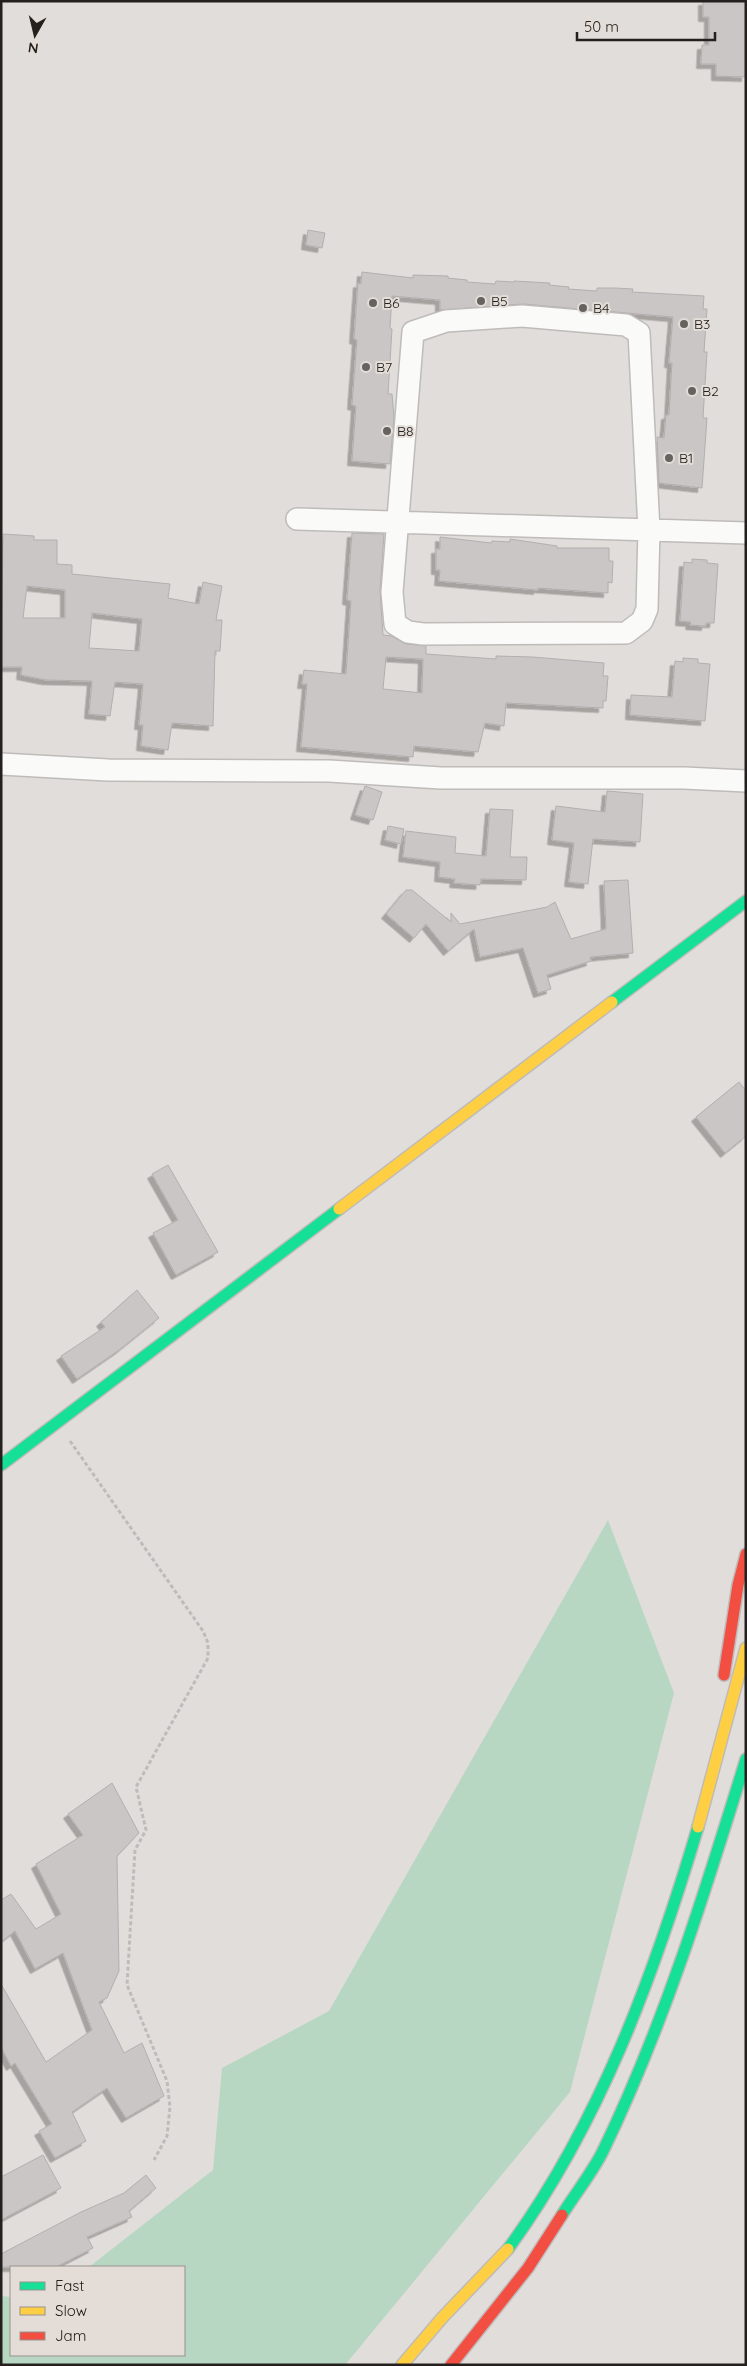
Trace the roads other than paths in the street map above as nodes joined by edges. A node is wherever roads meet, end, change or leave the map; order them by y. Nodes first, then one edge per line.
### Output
1 (297, 519) dead end
2 (397, 522) junction
3 (649, 530) junction
4 (746, 533) edge
5 (1, 764) edge
6 (746, 782) edge
7 (746, 901) edge
8 (1, 1464) edge
9 (746, 1554) edge
10 (746, 1648) edge
11 (746, 1759) edge
12 (708, 1790) junction
13 (402, 2365) edge
14 (451, 2365) edge

1 - 2 street
2 - 3 street
2 - 3 street
2 - 3 street
3 - 4 street
5 - 6 street
7 - 8 main road
9 - 12 main road
10 - 12 main road
11 - 14 main road
12 - 13 main road

